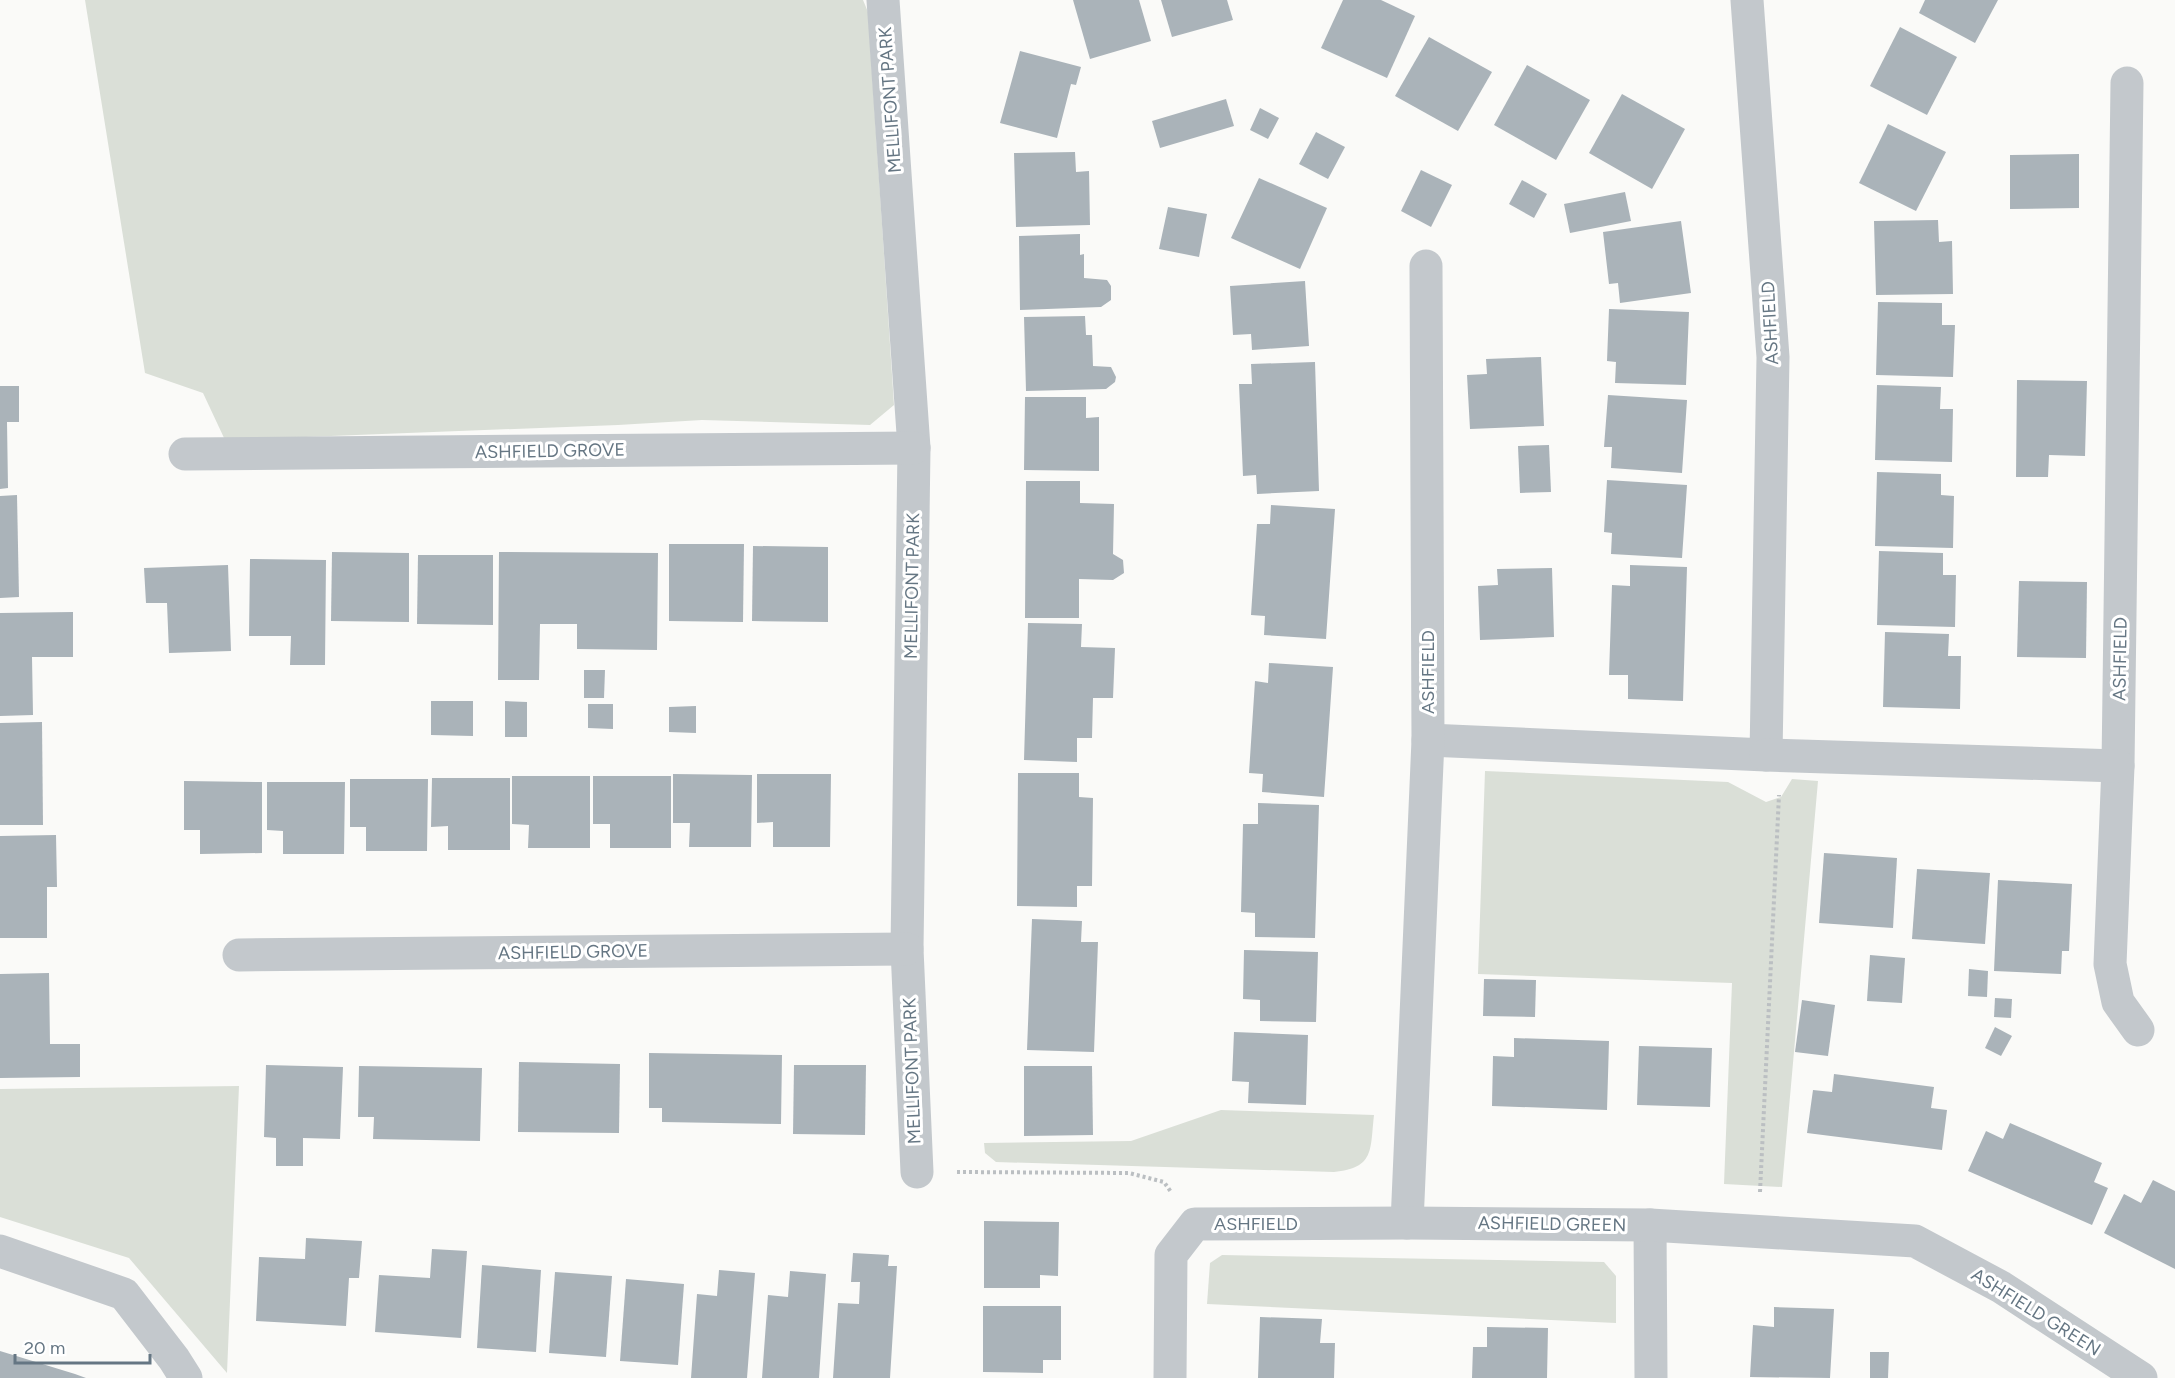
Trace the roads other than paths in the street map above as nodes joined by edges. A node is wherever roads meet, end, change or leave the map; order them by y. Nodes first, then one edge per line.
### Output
1 (883, 0) edge
2 (1747, 0) edge
3 (2127, 83) dead end
4 (1426, 266) dead end
5 (914, 448) junction
6 (185, 454) dead end
7 (1428, 740) junction
8 (1774, 755) junction
9 (2118, 766) junction
10 (907, 949) junction
11 (239, 955) dead end
12 (2138, 1030) dead end
13 (917, 1172) road end
14 (1407, 1223) junction
15 (1650, 1225) junction
16 (0, 1251) edge
17 (186, 1378) edge
18 (1170, 1378) edge
19 (1651, 1378) edge
20 (2141, 1378) edge

1 - 5 street, MELLIFONT PARK
2 - 8 street, ASHFIELD
3 - 9 street, ASHFIELD
4 - 7 street, ASHFIELD
5 - 6 street, ASHFIELD GROVE
5 - 10 street, MELLIFONT PARK
7 - 8 street, ASHFIELD
7 - 14 street
8 - 9 street, ASHFIELD
9 - 12 street, ASHFIELD
10 - 11 street, ASHFIELD GROVE
10 - 13 street, MELLIFONT PARK
14 - 15 street, ASHFIELD GREEN
14 - 18 street, ASHFIELD
15 - 19 street
15 - 20 street, ASHFIELD GREEN
16 - 17 street

